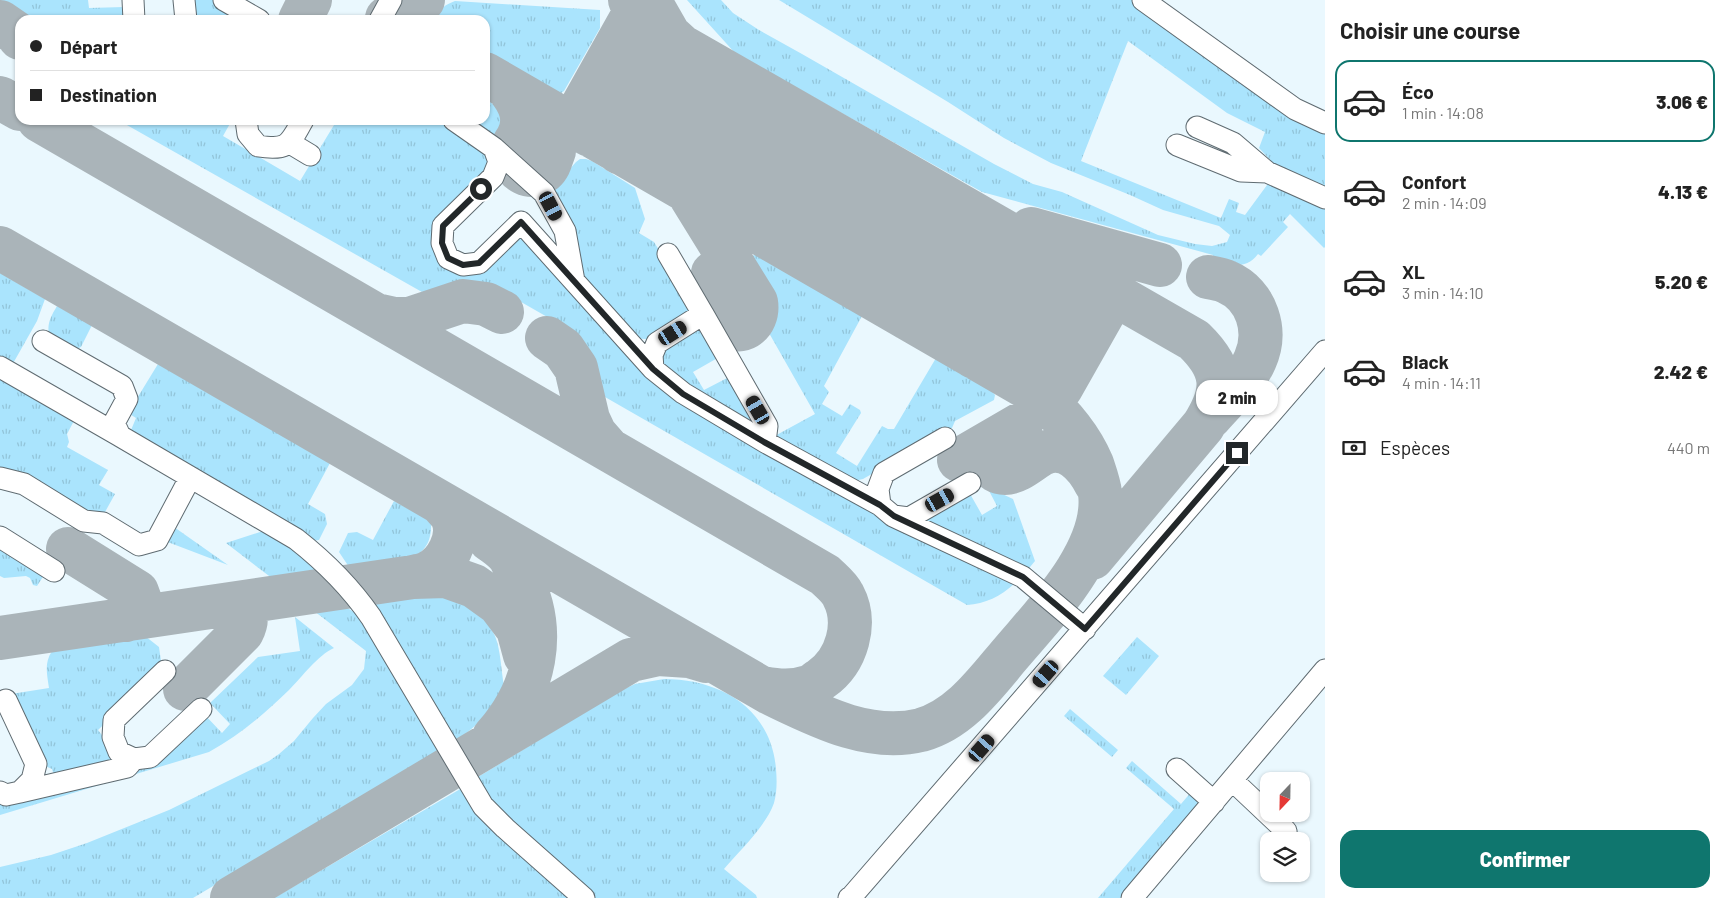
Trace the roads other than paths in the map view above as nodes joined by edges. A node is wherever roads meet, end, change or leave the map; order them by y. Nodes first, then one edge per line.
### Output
1 (133, 0) edge
2 (184, 0) edge
3 (224, 0) edge
4 (391, 0) edge
5 (1143, 0) edge
6 (134, 15) edge
7 (186, 15) edge
8 (250, 15) edge
9 (383, 15) edge
10 (1325, 123) edge
11 (247, 125) edge
12 (299, 125) edge
13 (461, 125) edge
14 (1197, 127) dead end
15 (290, 142) junction
16 (1177, 145) dead end
17 (494, 148) junction
18 (310, 155) dead end
19 (1267, 172) junction
20 (1325, 198) edge
21 (668, 254) dead end
22 (574, 281) junction
23 (703, 314) junction
24 (43, 342) dead end
25 (1325, 351) edge
26 (0, 367) edge
27 (653, 369) junction
28 (120, 436) junction
29 (945, 438) dead end
30 (764, 442) junction
31 (190, 478) junction
32 (1, 480) edge
33 (970, 483) dead end
34 (887, 510) junction
35 (0, 537) edge
36 (54, 571) dead end
37 (1085, 629) junction
38 (1325, 670) edge
39 (165, 671) dead end
40 (6, 700) dead end
41 (201, 709) dead end
42 (134, 759) junction
43 (1177, 769) dead end
44 (1232, 780) junction
45 (7, 794) edge
46 (1214, 802) junction
47 (1258, 806) edge
48 (1286, 832) edge
49 (584, 898) edge
50 (849, 898) edge
51 (1132, 898) edge

1 - 6 lane
2 - 7 lane
3 - 8 lane
4 - 9 lane
5 - 10 lane
11 - 15 lane
12 - 15 lane
13 - 17 lane
14 - 19 lane
15 - 18 lane
16 - 19 lane
17 - 22 lane
17 - 22 lane
19 - 20 lane
21 - 23 lane
22 - 27 lane
23 - 27 lane
23 - 30 lane
24 - 28 lane
25 - 37 lane
26 - 28 lane
27 - 30 lane
28 - 31 lane
29 - 34 lane
30 - 34 lane
31 - 32 lane
31 - 49 lane
33 - 34 lane
34 - 37 lane
35 - 36 lane
37 - 50 lane
38 - 44 lane
39 - 42 lane
40 - 45 lane
41 - 42 lane
42 - 45 lane
43 - 46 lane
44 - 46 lane
44 - 47 lane
46 - 51 lane
47 - 48 lane

